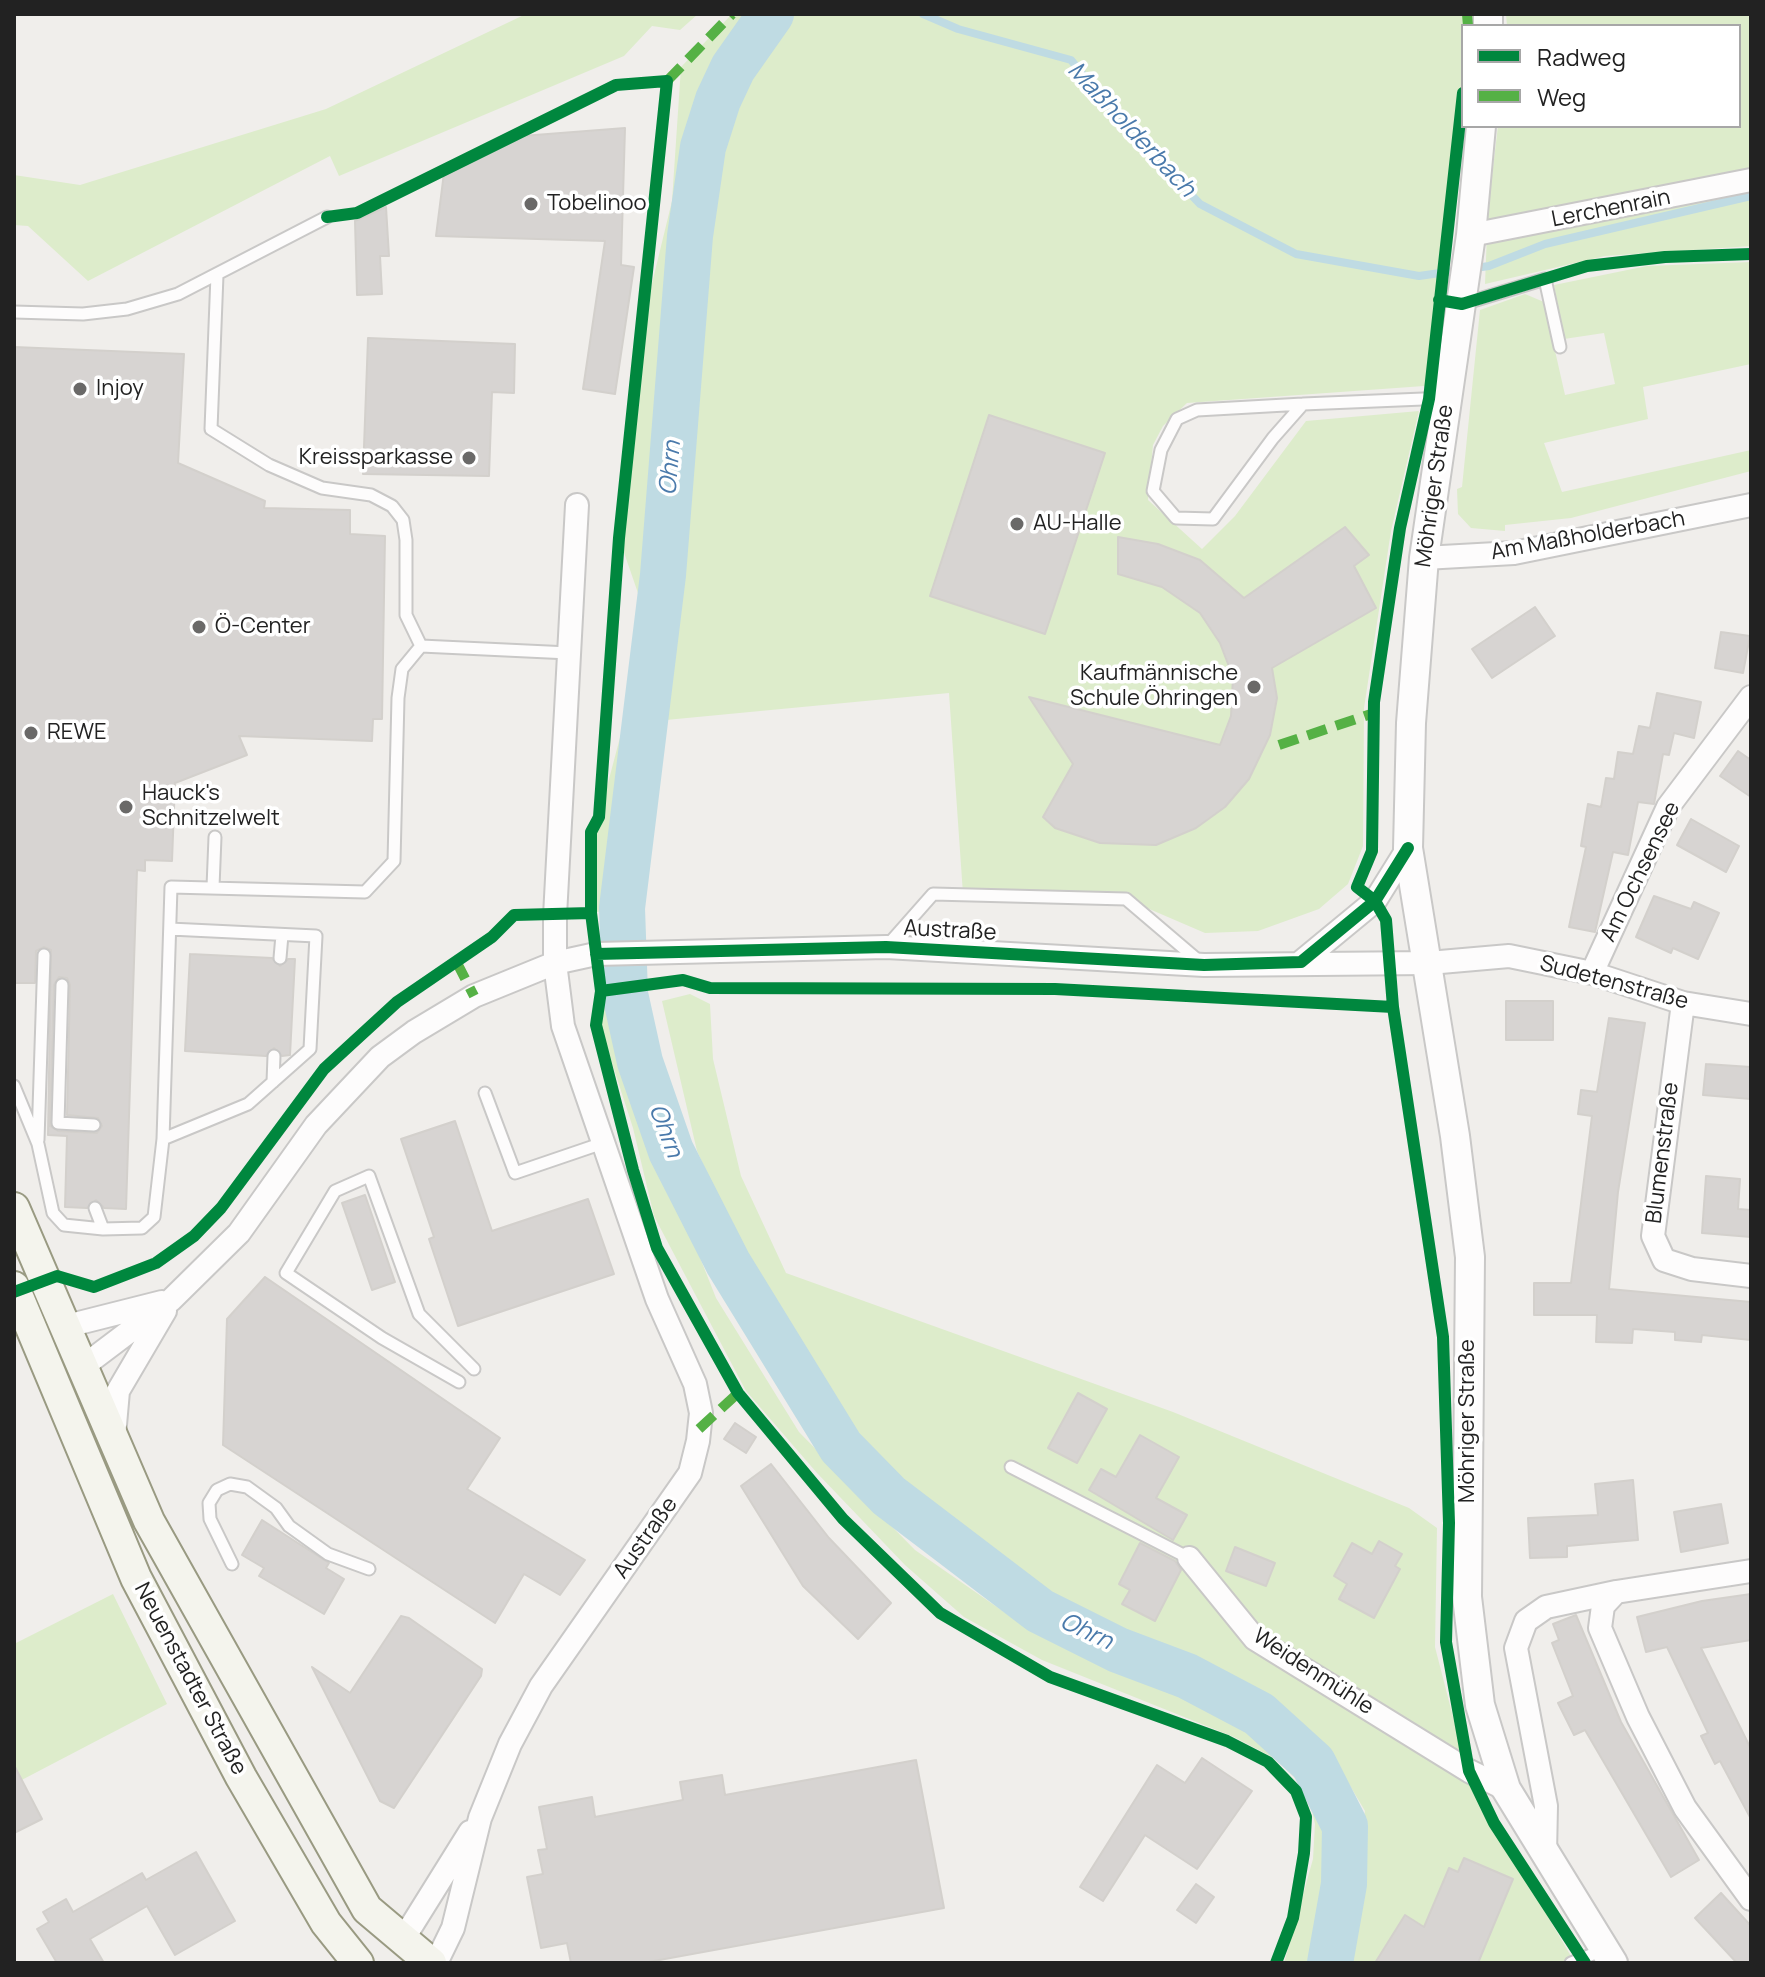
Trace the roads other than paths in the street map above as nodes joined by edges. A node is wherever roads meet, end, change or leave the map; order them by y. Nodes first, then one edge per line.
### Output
1 (1481, 128) edge
2 (1751, 180) edge
3 (327, 217) dead end
4 (1471, 235) junction
5 (217, 275) junction
6 (1462, 304) junction
7 (14, 312) edge
8 (1560, 347) dead end
9 (1447, 398) junction
10 (1303, 404) junction
11 (577, 505) dead end
12 (1751, 505) edge
13 (1424, 558) junction
14 (421, 646) junction
15 (569, 653) junction
16 (1751, 697) edge
17 (215, 837) dead end
18 (1408, 848) junction
19 (213, 887) junction
20 (170, 929) junction
21 (282, 935) junction
22 (886, 947) junction
23 (44, 955) dead end
24 (280, 958) dead end
25 (1301, 962) junction
26 (555, 963) junction
27 (1429, 963) junction
28 (1204, 965) junction
29 (1592, 973) junction
30 (62, 985) dead end
31 (1683, 1003) junction
32 (1751, 1014) edge
33 (274, 1056) dead end
34 (273, 1082) junction
35 (14, 1086) edge
36 (485, 1093) dead end
37 (94, 1125) dead end
38 (163, 1139) junction
39 (603, 1143) junction
40 (38, 1144) junction
41 (14, 1208) edge
42 (95, 1208) dead end
43 (103, 1229) junction
44 (1751, 1276) edge
45 (14, 1287) edge
46 (171, 1300) junction
47 (63, 1327) junction
48 (36, 1339) junction
49 (474, 1369) dead end
50 (67, 1373) junction
51 (459, 1382) dead end
52 (113, 1443) junction
53 (1011, 1467) dead end
54 (1189, 1558) joint
55 (232, 1564) dead end
56 (369, 1569) dead end
57 (1751, 1571) edge
58 (1616, 1592) junction
59 (1506, 1789) junction
60 (480, 1818) junction
61 (1545, 1854) junction
62 (1751, 1899) edge
63 (396, 1952) edge
64 (350, 1955) edge
65 (1610, 1956) edge
66 (434, 1963) edge
67 (1571, 1963) edge

1 - 4 street, Möhriger Straße
2 - 4 street, Lerchenrain
3 - 5 lane
4 - 6 street, Möhriger Straße
5 - 7 lane
5 - 14 lane
6 - 8 lane
6 - 9 street, Möhriger Straße
9 - 10 lane
9 - 13 street, Möhriger Straße
10 - 10 lane
11 - 15 street, Austraße
12 - 13 street, Am Maßholderbach
13 - 18 street, Möhriger Straße
14 - 15 lane
14 - 19 lane
15 - 26 street, Austraße
16 - 29 street, Am Ochsensee
17 - 19 lane
18 - 25 street
18 - 27 street, Möhriger Straße
19 - 20 lane
20 - 21 lane
20 - 38 lane
21 - 24 lane
21 - 34 lane
22 - 26 street, Austraße
22 - 28 street, Austraße
22 - 28 lane
23 - 40 lane
25 - 27 street, Austraße
25 - 28 street, Austraße
26 - 39 street, Austraße
26 - 46 street, Austraße
27 - 29 street, Sudetenstraße
27 - 59 street, Möhriger Straße
29 - 31 street, Sudetenstraße
30 - 37 lane
31 - 32 street, Sudetenstraße
31 - 44 street, Blumenstraße
33 - 34 lane
34 - 38 lane
35 - 40 lane
36 - 39 lane
38 - 43 lane
39 - 60 street, Austraße
40 - 43 lane
41 - 47 main road, Neuenstadter Straße
42 - 43 lane
45 - 48 main road, Neuenstadter Straße
46 - 47 street
46 - 50 street, Austraße
46 - 52 street, Austraße
47 - 48 main road
47 - 50 main road, Neuenstadter Straße
48 - 50 main road, Neuenstadter Straße
49 - 51 lane
50 - 52 main road, Neuenstadter Straße
50 - 64 main road, Neuenstadter Straße
52 - 63 main road, Neuenstadter Straße
53 - 54 lane, Weidenmühle
54 - 59 street, Weidenmühle
55 - 56 lane
57 - 58 street
58 - 61 street
58 - 62 street
59 - 61 street, Möhriger Straße
60 - 63 street, Austraße
60 - 66 street, Austraße
61 - 65 street, Möhriger Straße
63 - 66 main road, Neuenstadter Straße
65 - 67 lane

